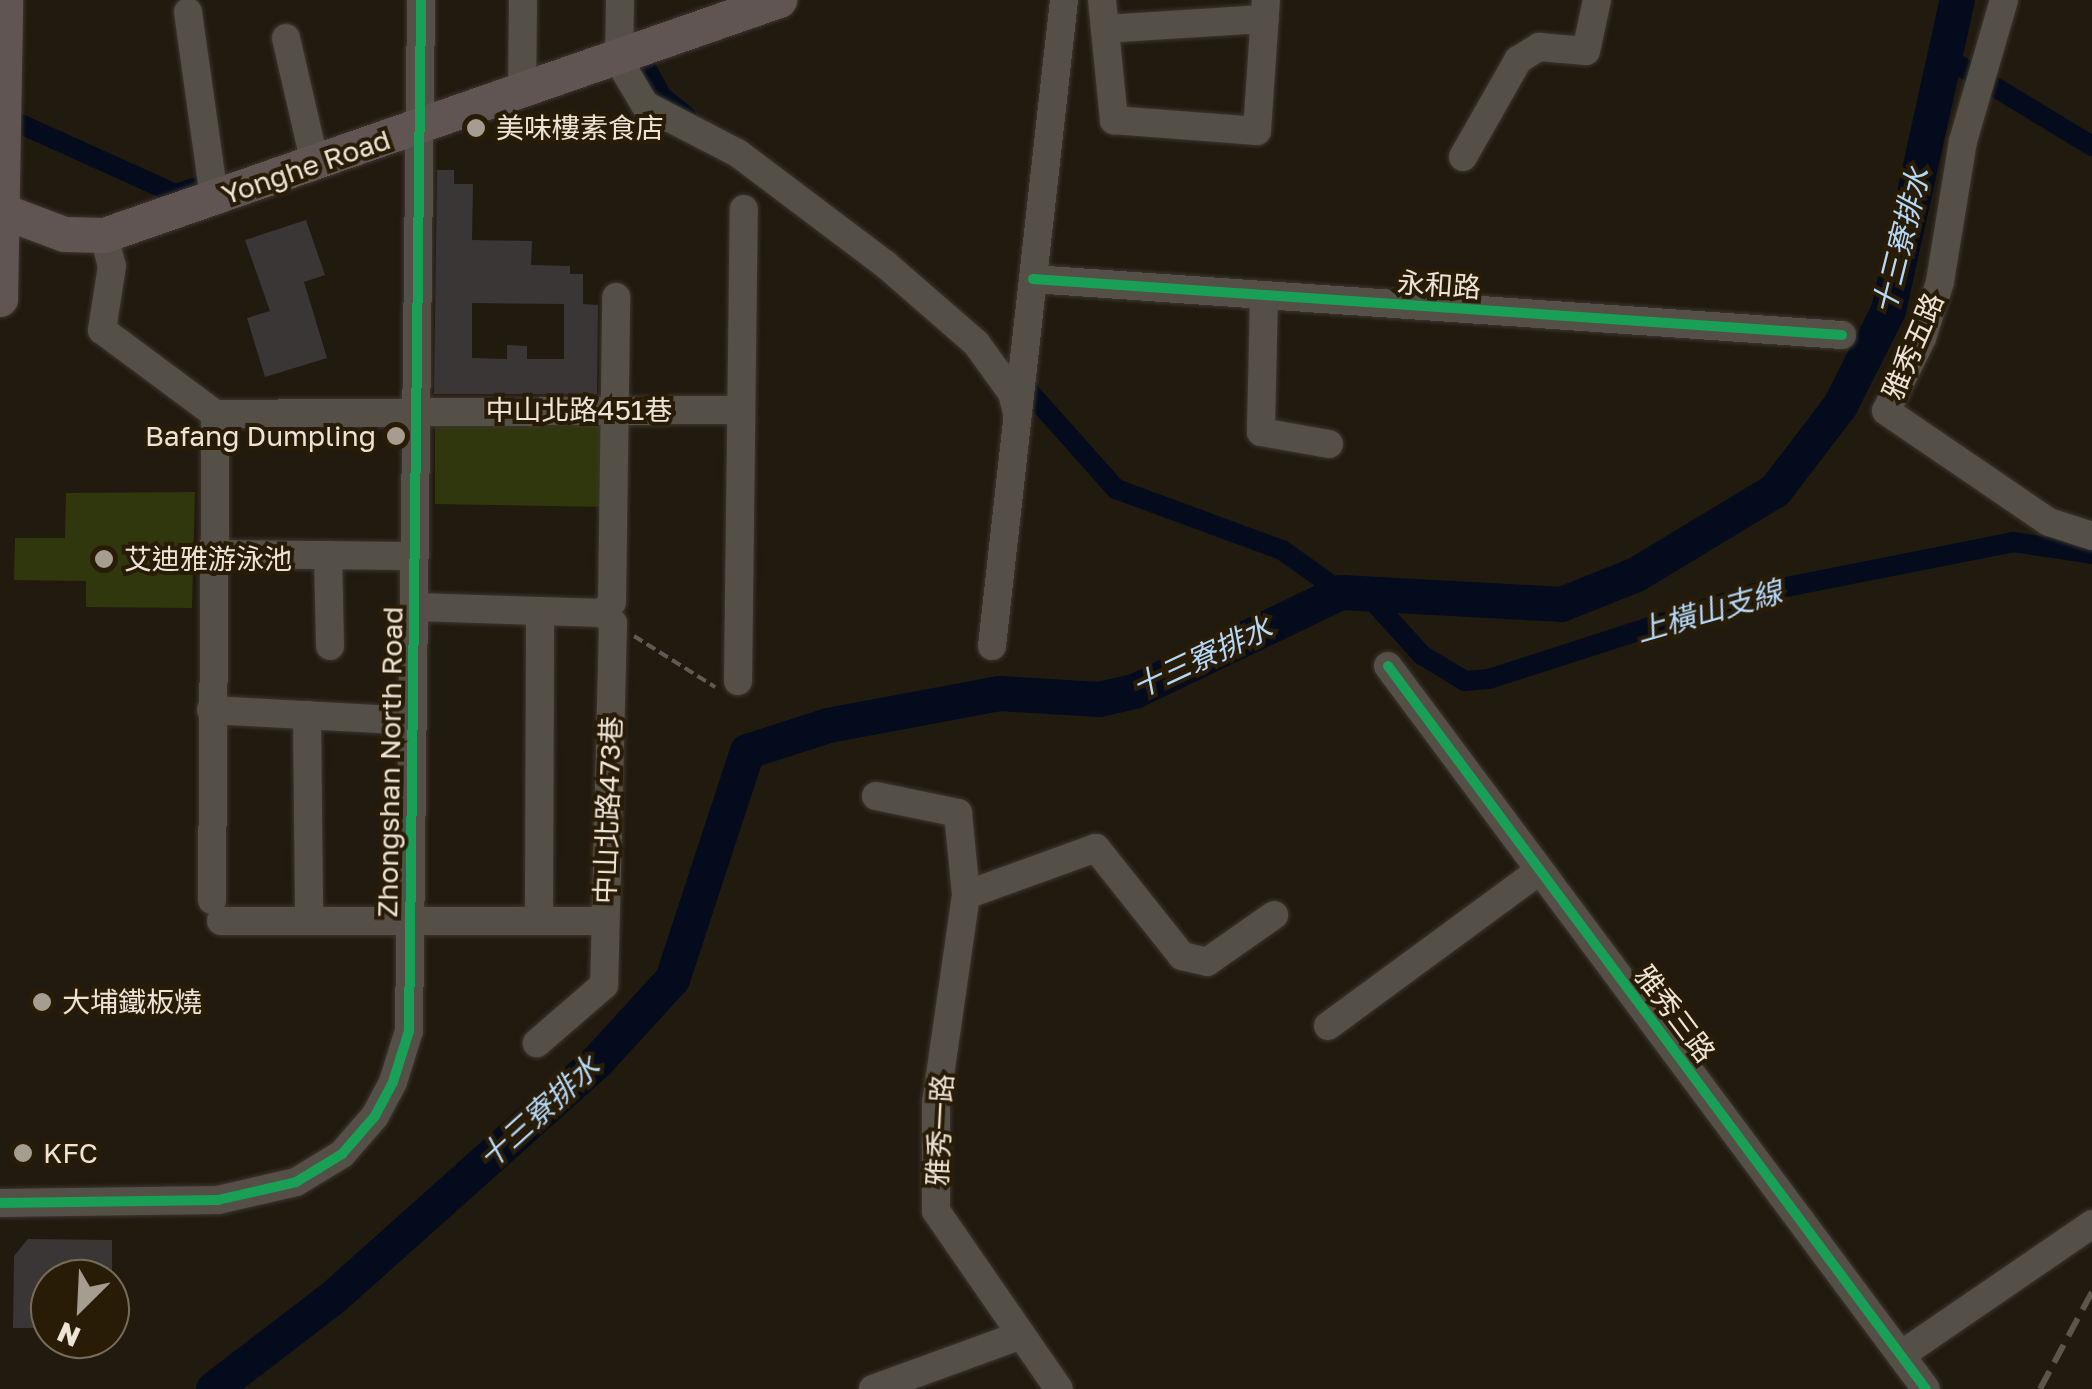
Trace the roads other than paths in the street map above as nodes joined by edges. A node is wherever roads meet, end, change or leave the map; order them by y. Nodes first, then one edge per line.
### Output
1 (5, 0) edge
2 (422, 0) edge
3 (523, 0) edge
4 (1064, 0) edge
5 (1102, 0) edge
6 (1597, 0) edge
7 (2004, 0) edge
8 (620, 1) edge
9 (776, 1) edge
10 (1265, 9) edge
11 (188, 12) dead end
12 (1106, 29) junction
13 (286, 38) dead end
14 (619, 60) junction
15 (522, 81) junction
16 (419, 119) junction
17 (312, 154) junction
18 (1463, 156) dead end
19 (214, 197) junction
20 (744, 209) dead end
21 (1, 210) edge
22 (104, 234) junction
23 (1033, 279) junction
24 (1264, 295) junction
25 (616, 297) dead end
26 (0, 299) edge
27 (1842, 335) dead end
28 (1021, 394) junction
29 (416, 409) junction
30 (741, 410) junction
31 (616, 412) junction
32 (215, 414) junction
33 (1328, 444) dead end
34 (2085, 535) edge
35 (213, 554) junction
36 (328, 555) junction
37 (414, 556) junction
38 (414, 607) junction
39 (540, 610) junction
40 (608, 618) junction
41 (330, 646) dead end
42 (992, 646) dead end
43 (1388, 666) dead end
44 (738, 681) road end
45 (211, 710) junction
46 (307, 715) junction
47 (412, 720) junction
48 (876, 796) dead end
49 (1540, 870) junction
50 (966, 894) junction
51 (1274, 915) dead end
52 (410, 918) junction
53 (309, 920) junction
54 (538, 920) junction
55 (605, 921) junction
56 (1328, 1026) dead end
57 (537, 1043) dead end
58 (0, 1203) edge
59 (2092, 1224) edge
60 (1018, 1336) junction
61 (1901, 1355) junction
62 (919, 1379) edge
63 (873, 1389) edge
64 (1059, 1389) edge
65 (1926, 1389) edge

1 - 21 main road
2 - 16 street, Zhongshan North Road
3 - 15 street
4 - 23 street
5 - 12 street
6 - 18 street
7 - 34 street, 雅秀五路
8 - 14 street
9 - 14 main road, Yonghe Road
10 - 12 street
10 - 12 street
11 - 19 street
13 - 17 street
14 - 15 main road, Yonghe Road
14 - 28 street
15 - 16 main road, Yonghe Road
16 - 17 main road, Yonghe Road
16 - 29 street, Zhongshan North Road
17 - 19 main road, Yonghe Road
19 - 22 main road, Yonghe Road
20 - 30 street
21 - 22 main road, Yonghe Road
21 - 26 main road
22 - 32 street
23 - 24 street, 永和路
23 - 28 street
24 - 27 street, 永和路
24 - 33 street
25 - 31 street, 中山北路473巷
28 - 42 street
29 - 31 street, 中山北路451巷
29 - 32 street, 中山北路451巷
29 - 37 street, Zhongshan North Road
30 - 31 street, 中山北路451巷
30 - 44 street
31 - 40 street, 中山北路473巷
32 - 35 street
35 - 36 street
35 - 45 street
36 - 37 street
36 - 41 street
37 - 38 street, Zhongshan North Road
38 - 39 street
38 - 47 street, Zhongshan North Road
39 - 40 street
39 - 54 street
40 - 55 street, 中山北路473巷
43 - 49 street, 雅秀三路
45 - 46 street
45 - 53 street
46 - 47 street
46 - 53 street
47 - 52 street, Zhongshan North Road
48 - 50 street, 雅秀一路
49 - 56 street
49 - 61 street, 雅秀三路
50 - 51 street
50 - 60 street, 雅秀一路
52 - 53 street
52 - 54 street
52 - 58 street, Zhongshan North Road
54 - 55 street
55 - 57 street, 中山北路473巷
59 - 61 street
60 - 62 street
60 - 64 street, 雅秀一路
61 - 65 street, 雅秀三路
62 - 63 street

